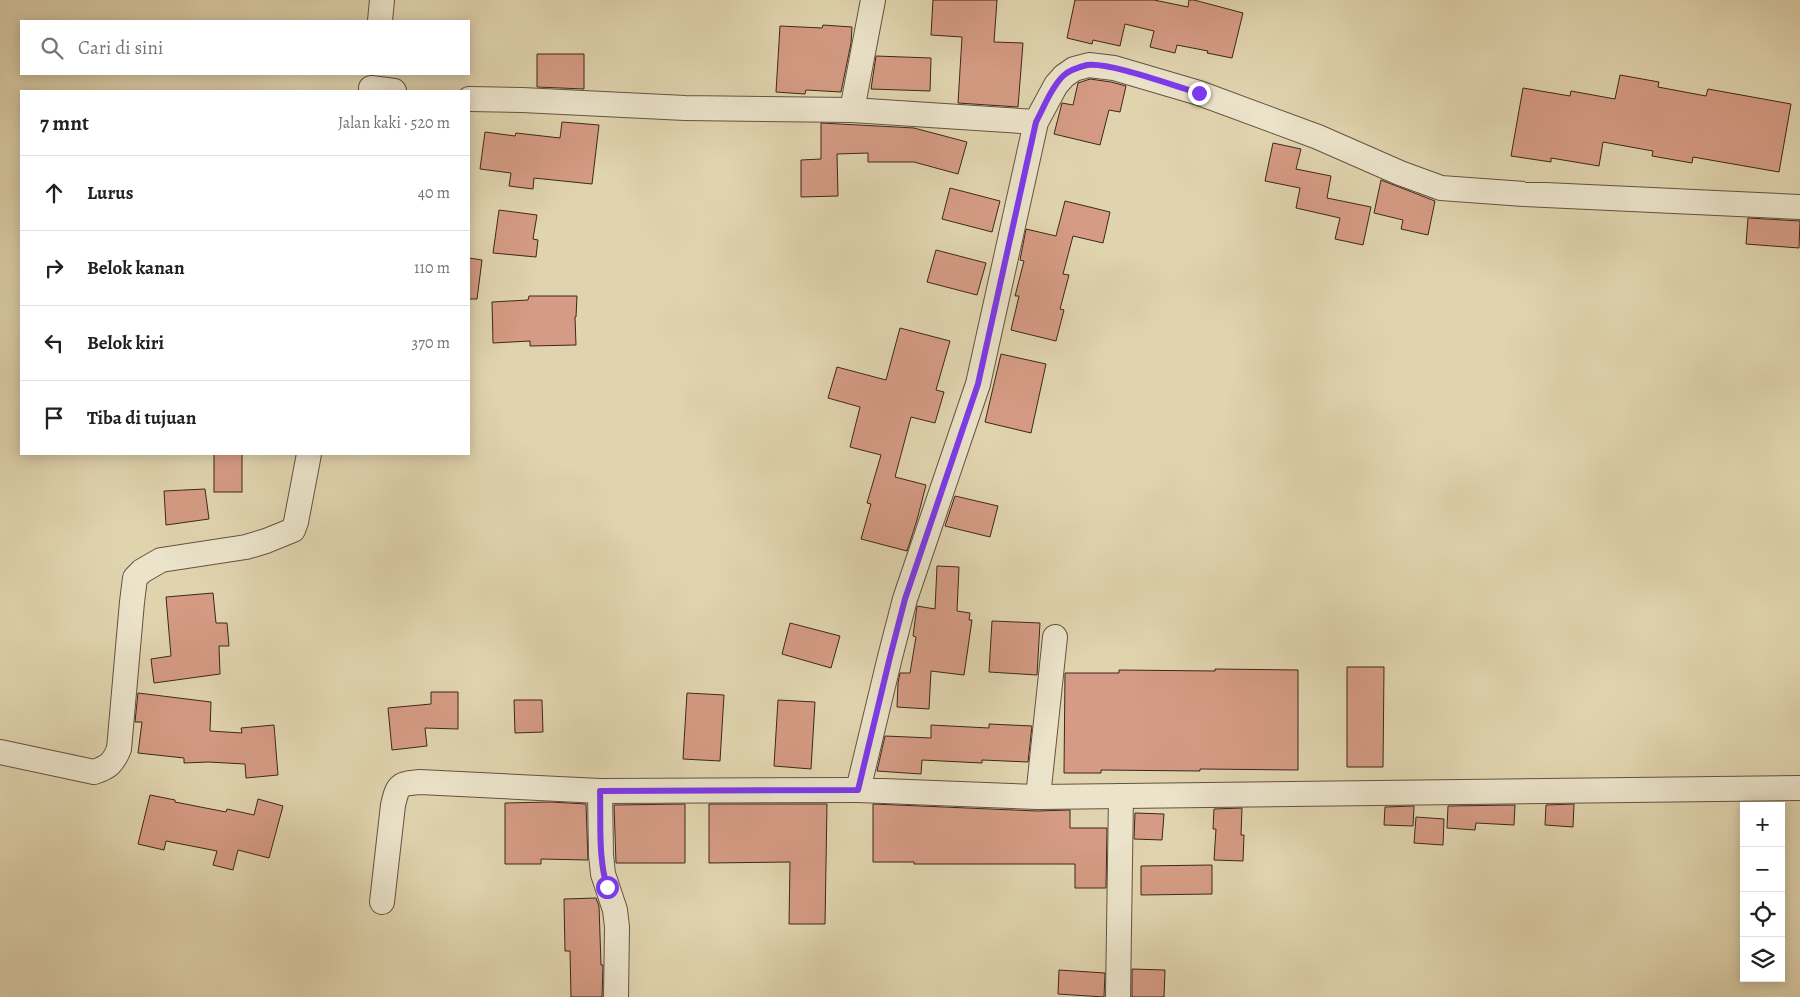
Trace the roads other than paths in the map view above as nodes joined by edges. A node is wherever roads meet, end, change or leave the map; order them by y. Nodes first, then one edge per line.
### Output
1 (382, 0) edge
2 (873, 0) edge
3 (380, 20) edge
4 (470, 100) edge
5 (852, 110) junction
6 (1036, 122) junction
7 (1800, 207) edge
8 (309, 455) edge
9 (1055, 637) dead end
10 (0, 752) edge
11 (1800, 788) edge
12 (858, 790) junction
13 (600, 791) junction
14 (1122, 796) junction
15 (1038, 797) junction
16 (382, 902) dead end
17 (616, 997) edge
18 (1118, 997) edge

1 - 3 street
2 - 5 street
4 - 5 street
5 - 6 street
6 - 7 street
6 - 12 street
8 - 10 street
9 - 15 street
11 - 14 street
12 - 13 street
12 - 15 street
13 - 16 street
13 - 17 street
14 - 15 street
14 - 18 street

